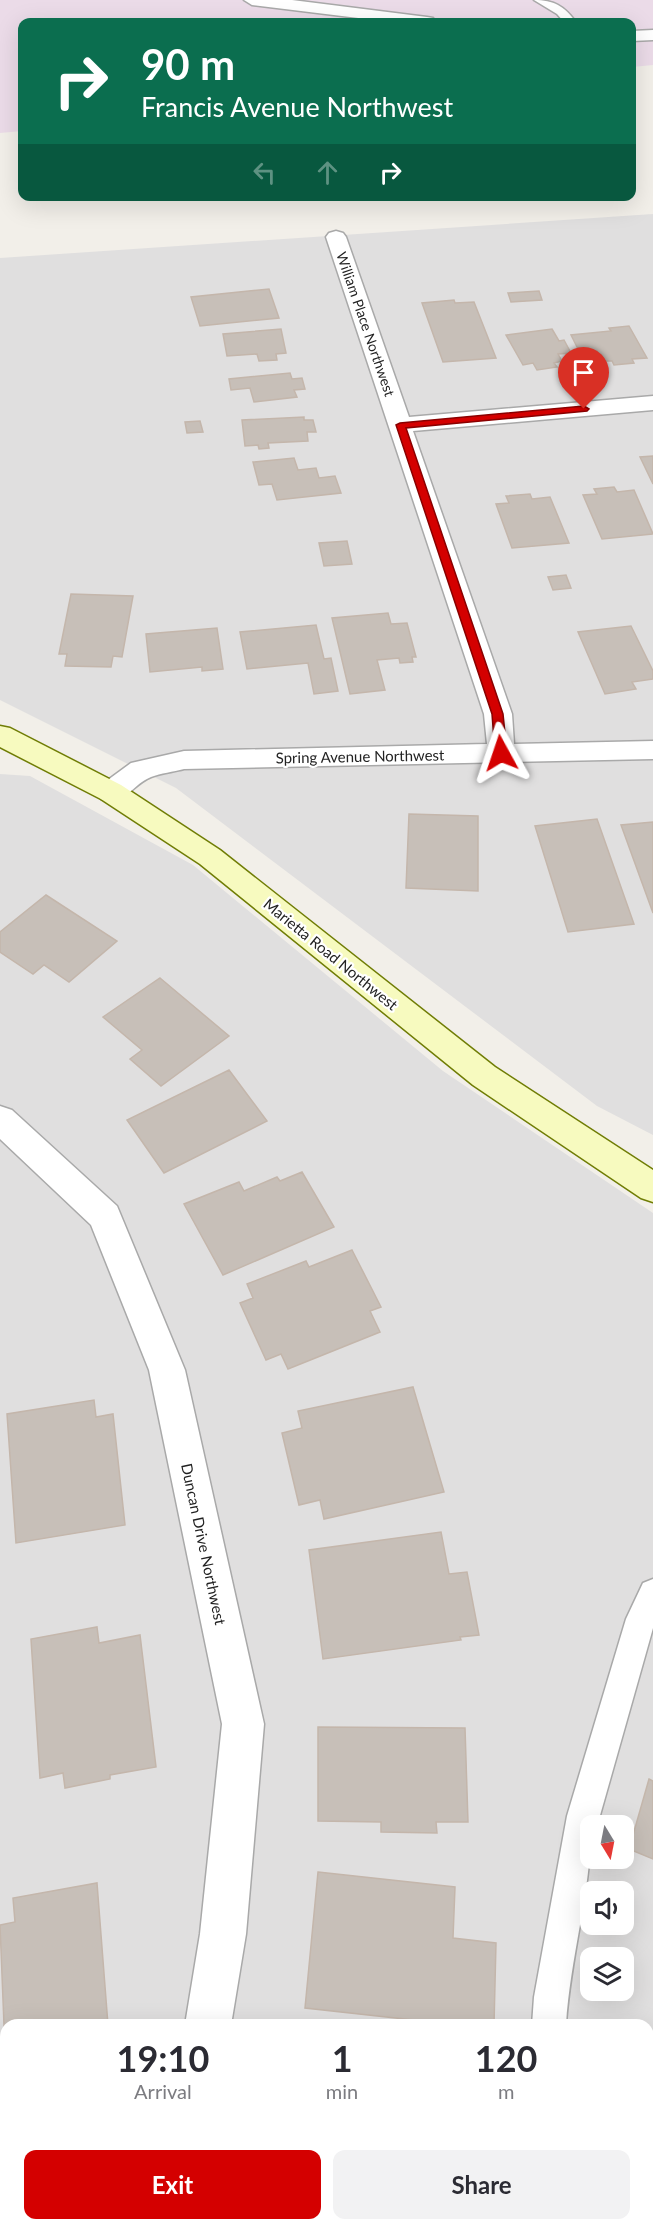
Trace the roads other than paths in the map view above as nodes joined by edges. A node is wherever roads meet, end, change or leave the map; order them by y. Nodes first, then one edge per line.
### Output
1 (252, 0) edge
2 (540, 0) edge
3 (395, 18) edge
4 (567, 18) edge
5 (653, 35) edge
6 (636, 36) edge
7 (336, 237) dead end
8 (653, 403) edge
9 (400, 425) junction
10 (0, 735) edge
11 (653, 750) edge
12 (501, 753) junction
13 (111, 792) junction
14 (0, 1119) edge
15 (653, 1188) edge
16 (653, 1593) edge
17 (208, 2019) edge
18 (549, 2019) edge

1 - 3 street
2 - 4 lane
5 - 6 street
7 - 9 street, William Place Northwest
8 - 9 street
9 - 12 street, William Place Northwest
10 - 13 main road, Marietta Road Northwest
11 - 12 street, Spring Avenue Northwest
12 - 13 street, Spring Avenue Northwest
13 - 15 main road, Marietta Road Northwest
14 - 17 street, Duncan Drive Northwest
16 - 18 lane

